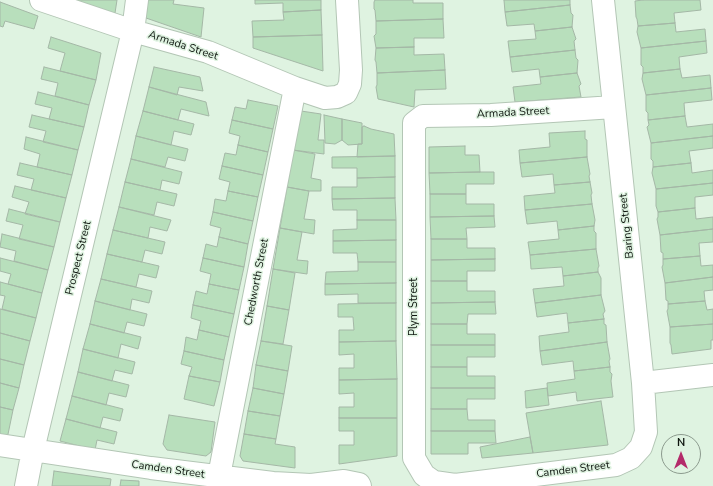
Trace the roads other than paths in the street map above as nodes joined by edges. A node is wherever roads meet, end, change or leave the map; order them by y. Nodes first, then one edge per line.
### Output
1 (41, 0) edge
2 (137, 0) edge
3 (347, 0) edge
4 (603, 0) edge
5 (133, 31) junction
6 (295, 88) junction
7 (614, 107) junction
8 (414, 124) joint
9 (713, 375) edge
10 (643, 383) junction
11 (0, 445) edge
12 (32, 450) junction
13 (150, 477) edge
14 (218, 481) edge
15 (434, 482) joint
16 (26, 486) edge
17 (360, 486) edge

1 - 5 street, Armada Street
2 - 5 street, Prospect Street
3 - 6 street, Armada Street
4 - 7 street, Baring Street
5 - 6 street, Armada Street
5 - 12 street, Prospect Street
6 - 14 street, Chedworth Street
7 - 8 street, Armada Street
7 - 10 street, Baring Street
8 - 15 street, Plym Street
9 - 10 street
10 - 15 street, Camden Street
11 - 12 street, Camden Street
12 - 13 street, Camden Street
12 - 16 street, Prospect Street
13 - 14 street, Camden Street
14 - 17 street, Camden Street

